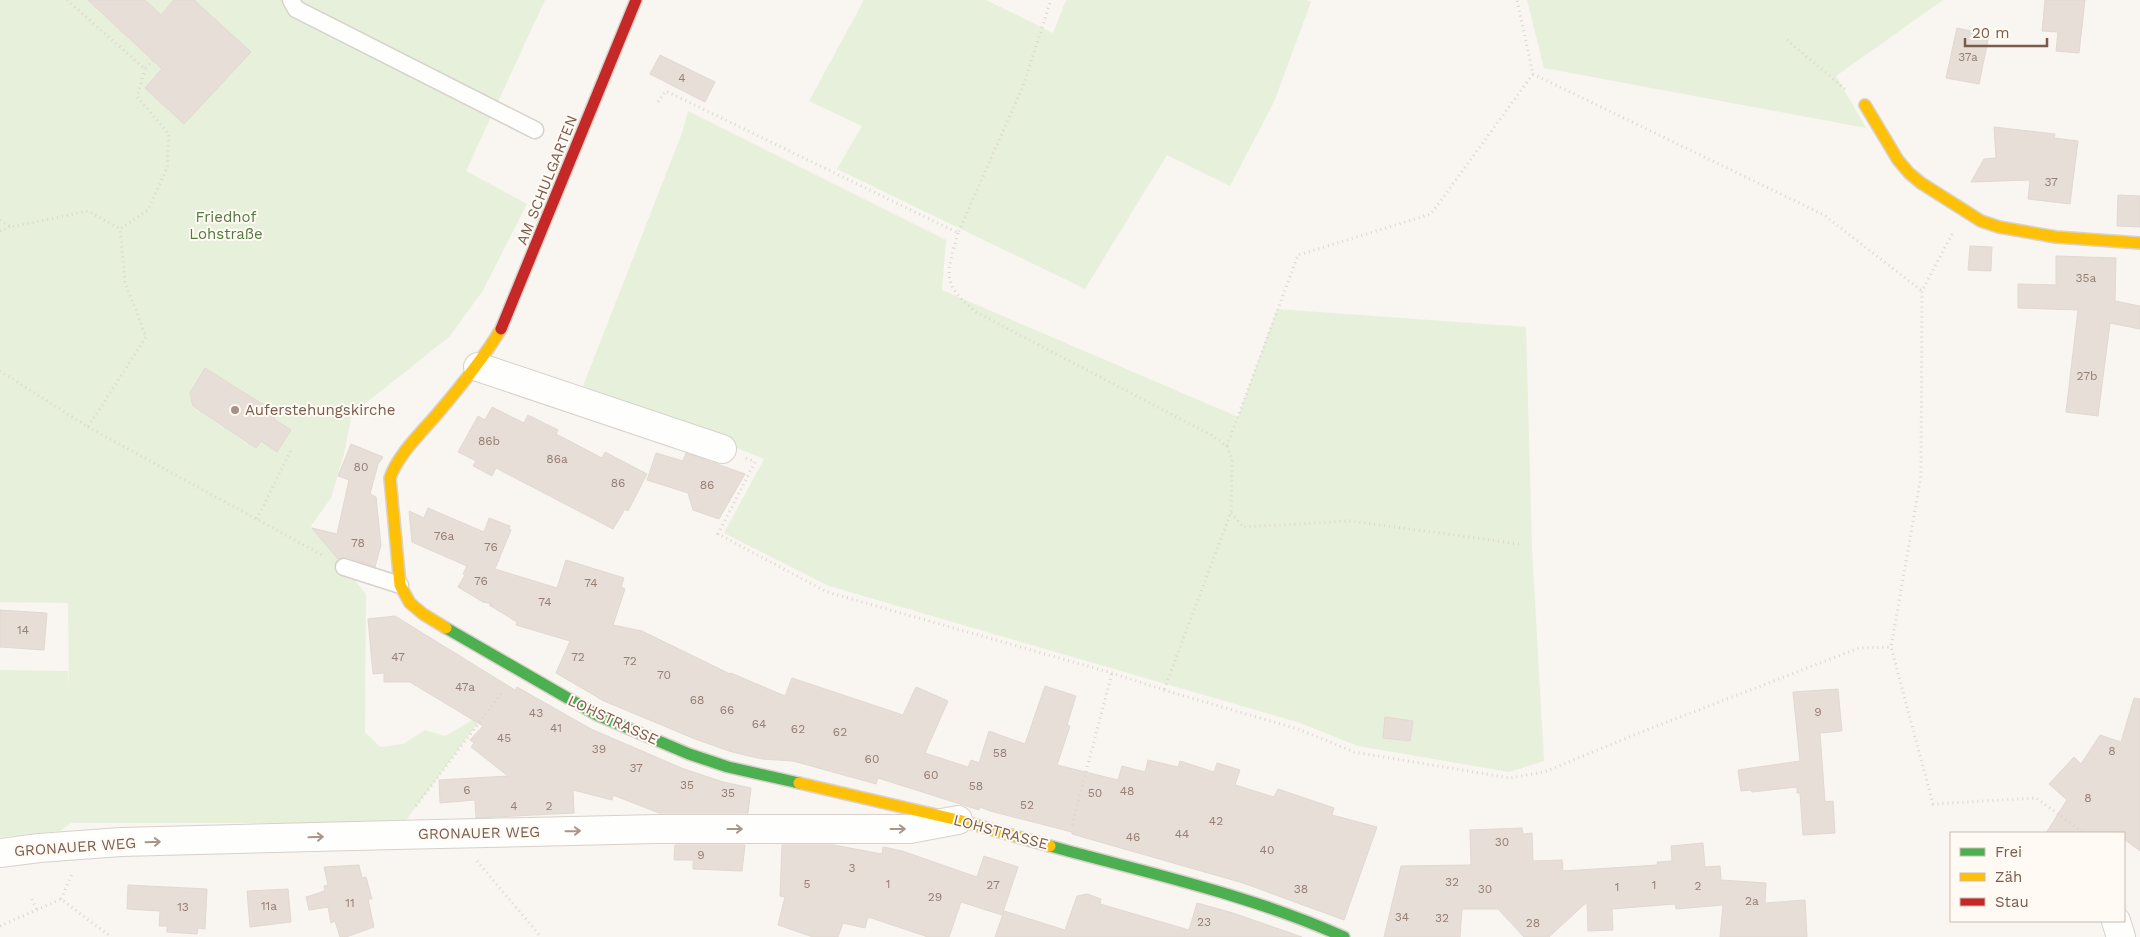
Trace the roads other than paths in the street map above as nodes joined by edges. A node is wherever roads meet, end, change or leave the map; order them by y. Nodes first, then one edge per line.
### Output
1 (291, 0) edge
2 (636, 0) edge
3 (1865, 105) road end
4 (535, 130) dead end
5 (2140, 243) edge
6 (478, 367) junction
7 (722, 449) road end
8 (344, 567) road end
9 (400, 585) junction
10 (958, 820) junction
11 (0, 853) edge
12 (2116, 922) edge
13 (1344, 937) edge
14 (2121, 937) edge

1 - 4 lane
2 - 6 street, AM SCHULGARTEN
3 - 5 street
6 - 7 street
6 - 9 street, LOHSTRASSE
8 - 9 lane
9 - 10 street, LOHSTRASSE
11 -> 10 street, GRONAUER WEG
10 - 13 street, LOHSTRASSE
12 - 14 street

